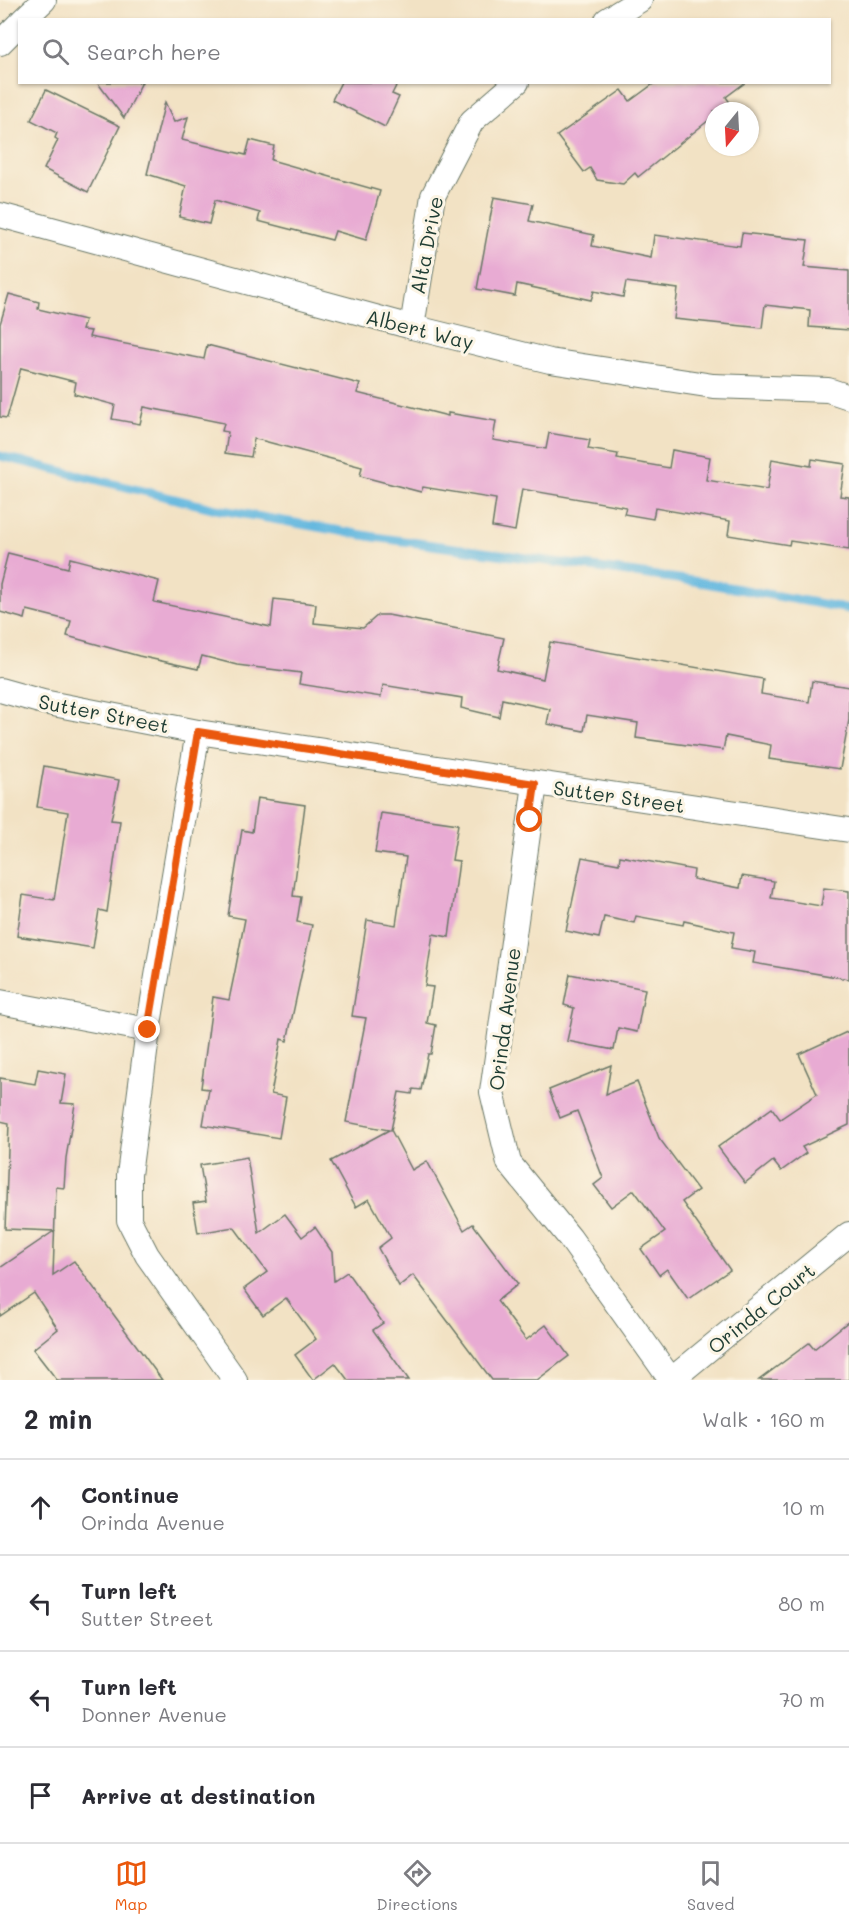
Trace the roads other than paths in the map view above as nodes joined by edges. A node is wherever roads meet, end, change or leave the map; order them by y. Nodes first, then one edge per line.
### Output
1 (44, 0) edge
2 (640, 0) edge
3 (25, 18) edge
4 (610, 18) edge
5 (18, 25) edge
6 (0, 43) edge
7 (515, 84) edge
8 (0, 215) edge
9 (412, 327) junction
10 (849, 397) edge
11 (0, 690) edge
12 (198, 732) junction
13 (535, 784) junction
14 (849, 830) edge
15 (0, 1002) edge
16 (148, 1030) junction
17 (849, 1234) edge
18 (235, 1380) edge
19 (671, 1380) edge

1 - 3 street
2 - 4 street
5 - 6 street
7 - 9 street, Alta Drive
8 - 9 street, Albert Way
9 - 10 street, Albert Way
11 - 12 street, Sutter Street
12 - 13 street, Sutter Street
12 - 16 street
13 - 14 street, Sutter Street
13 - 19 street, Orinda Avenue
15 - 16 street
16 - 18 street
17 - 19 street, Orinda Court

